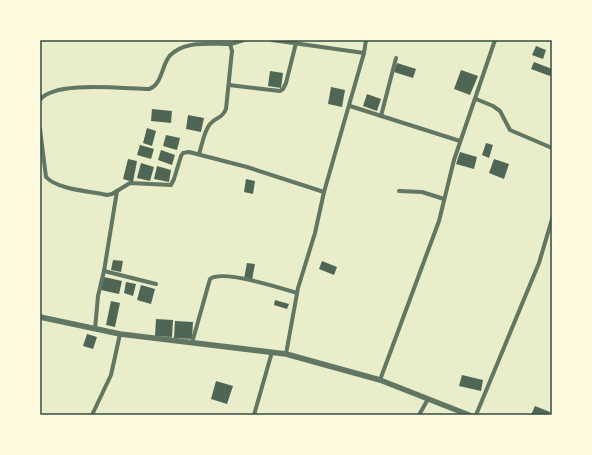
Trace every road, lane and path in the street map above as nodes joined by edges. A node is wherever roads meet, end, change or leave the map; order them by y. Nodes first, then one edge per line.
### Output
1 (244, 40) edge
2 (272, 40) edge
3 (366, 40) edge
4 (495, 40) edge
5 (296, 43) junction
6 (230, 44) junction
7 (364, 53) junction
8 (396, 58) dead end
9 (229, 85) junction
10 (476, 99) junction
11 (40, 100) edge
12 (350, 106) junction
13 (380, 116) junction
14 (40, 129) edge
15 (460, 140) junction
16 (552, 148) edge
17 (199, 154) junction
18 (117, 191) junction
19 (399, 191) dead end
20 (324, 192) junction
21 (444, 199) junction
22 (552, 219) edge
23 (104, 271) junction
24 (156, 284) dead end
25 (297, 293) junction
26 (40, 318) edge
27 (95, 329) junction
28 (120, 334) junction
29 (192, 343) junction
30 (272, 352) junction
31 (286, 354) junction
32 (380, 380) junction
33 (428, 399) junction
34 (92, 415) edge
35 (254, 415) edge
36 (419, 415) edge
37 (469, 415) edge
38 (476, 415) edge

1 - 6 street
2 - 5 street
3 - 7 street
4 - 10 street
5 - 7 street
5 - 9 street
6 - 9 street
6 - 11 street
7 - 12 street
8 - 13 street
9 - 17 street
10 - 15 street
10 - 16 street
12 - 13 street
12 - 20 street
13 - 15 street
14 - 18 street
15 - 21 street
17 - 18 street
17 - 20 street
18 - 23 street
19 - 21 street
20 - 25 street
21 - 32 street
22 - 38 street
23 - 24 street
23 - 27 street
25 - 29 street
25 - 31 street
26 - 27 street
27 - 28 street
28 - 29 street
28 - 34 street
29 - 30 street
30 - 31 street
30 - 35 street
31 - 32 street
32 - 33 street
33 - 36 street
33 - 37 street

